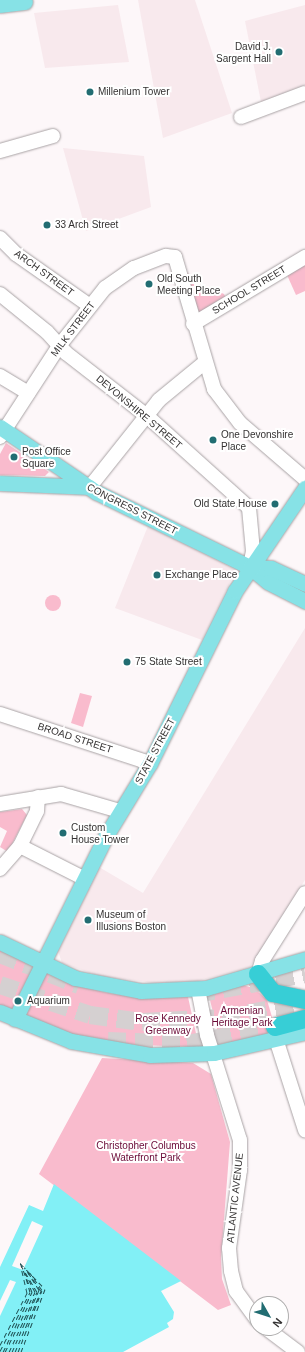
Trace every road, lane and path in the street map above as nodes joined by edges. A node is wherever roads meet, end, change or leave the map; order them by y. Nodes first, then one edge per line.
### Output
1 (25, 2) dead end
2 (0, 5) edge
3 (305, 93) edge
4 (241, 117) dead end
5 (53, 136) dead end
6 (0, 151) edge
7 (0, 238) edge
8 (305, 257) edge
9 (0, 294) edge
10 (90, 306) junction
11 (194, 324) junction
12 (59, 346) junction
13 (204, 363) junction
14 (0, 376) edge
15 (28, 393) junction
16 (147, 416) junction
17 (1, 431) edge
18 (305, 479) edge
19 (0, 482) edge
20 (89, 488) junction
21 (305, 488) edge
22 (250, 567) junction
23 (305, 584) edge
24 (305, 601) edge
25 (0, 714) edge
26 (150, 763) junction
27 (38, 797) junction
28 (0, 804) edge
29 (120, 812) junction
30 (20, 846) junction
31 (0, 869) edge
32 (85, 879) junction
33 (305, 893) edge
34 (0, 942) edge
35 (305, 959) edge
36 (43, 964) junction
37 (258, 974) junction
38 (198, 989) junction
39 (305, 1000) edge
40 (0, 1012) edge
41 (15, 1019) junction
42 (305, 1019) edge
43 (305, 1032) edge
44 (276, 1034) junction
45 (214, 1053) junction
46 (305, 1130) edge
47 (249, 1309) edge
48 (277, 1336) edge
49 (298, 1352) edge

1 - 2 main road
3 - 4 main road
5 - 6 main road
7 - 10 main road, ARCH STREET
8 - 11 main road, SCHOOL STREET
9 - 12 main road, DEVONSHIRE STREET
10 - 11 main road, MILK STREET
10 - 12 main road, MILK STREET
11 - 13 main road
12 - 15 main road, MILK STREET
12 - 16 main road, DEVONSHIRE STREET
13 - 16 main road
13 - 18 main road
14 - 15 main road
15 - 17 main road, MILK STREET
16 - 20 main road
16 - 22 main road, DEVONSHIRE STREET
17 - 20 main road, CONGRESS STREET
19 - 20 main road
20 - 22 main road, CONGRESS STREET
21 - 22 main road, STATE STREET
22 - 23 main road, CONGRESS STREET
22 - 24 main road, CONGRESS STREET
22 - 26 main road, STATE STREET
25 - 26 main road, BROAD STREET
26 - 29 main road, STATE STREET
27 - 28 main road
27 - 29 main road
27 - 30 main road
29 - 32 main road, STATE STREET
30 - 31 main road
30 - 32 main road
32 - 36 main road, STATE STREET
33 - 37 main road
34 - 36 main road
35 - 37 main road
36 - 38 main road
36 - 41 main road, STATE STREET
37 - 38 main road
37 - 39 highway
38 - 45 main road, ATLANTIC AVENUE
40 - 41 main road
41 - 45 main road
42 - 44 highway
43 - 44 main road
44 - 45 main road
44 - 46 main road
45 - 47 main road, ATLANTIC AVENUE
48 - 49 main road

